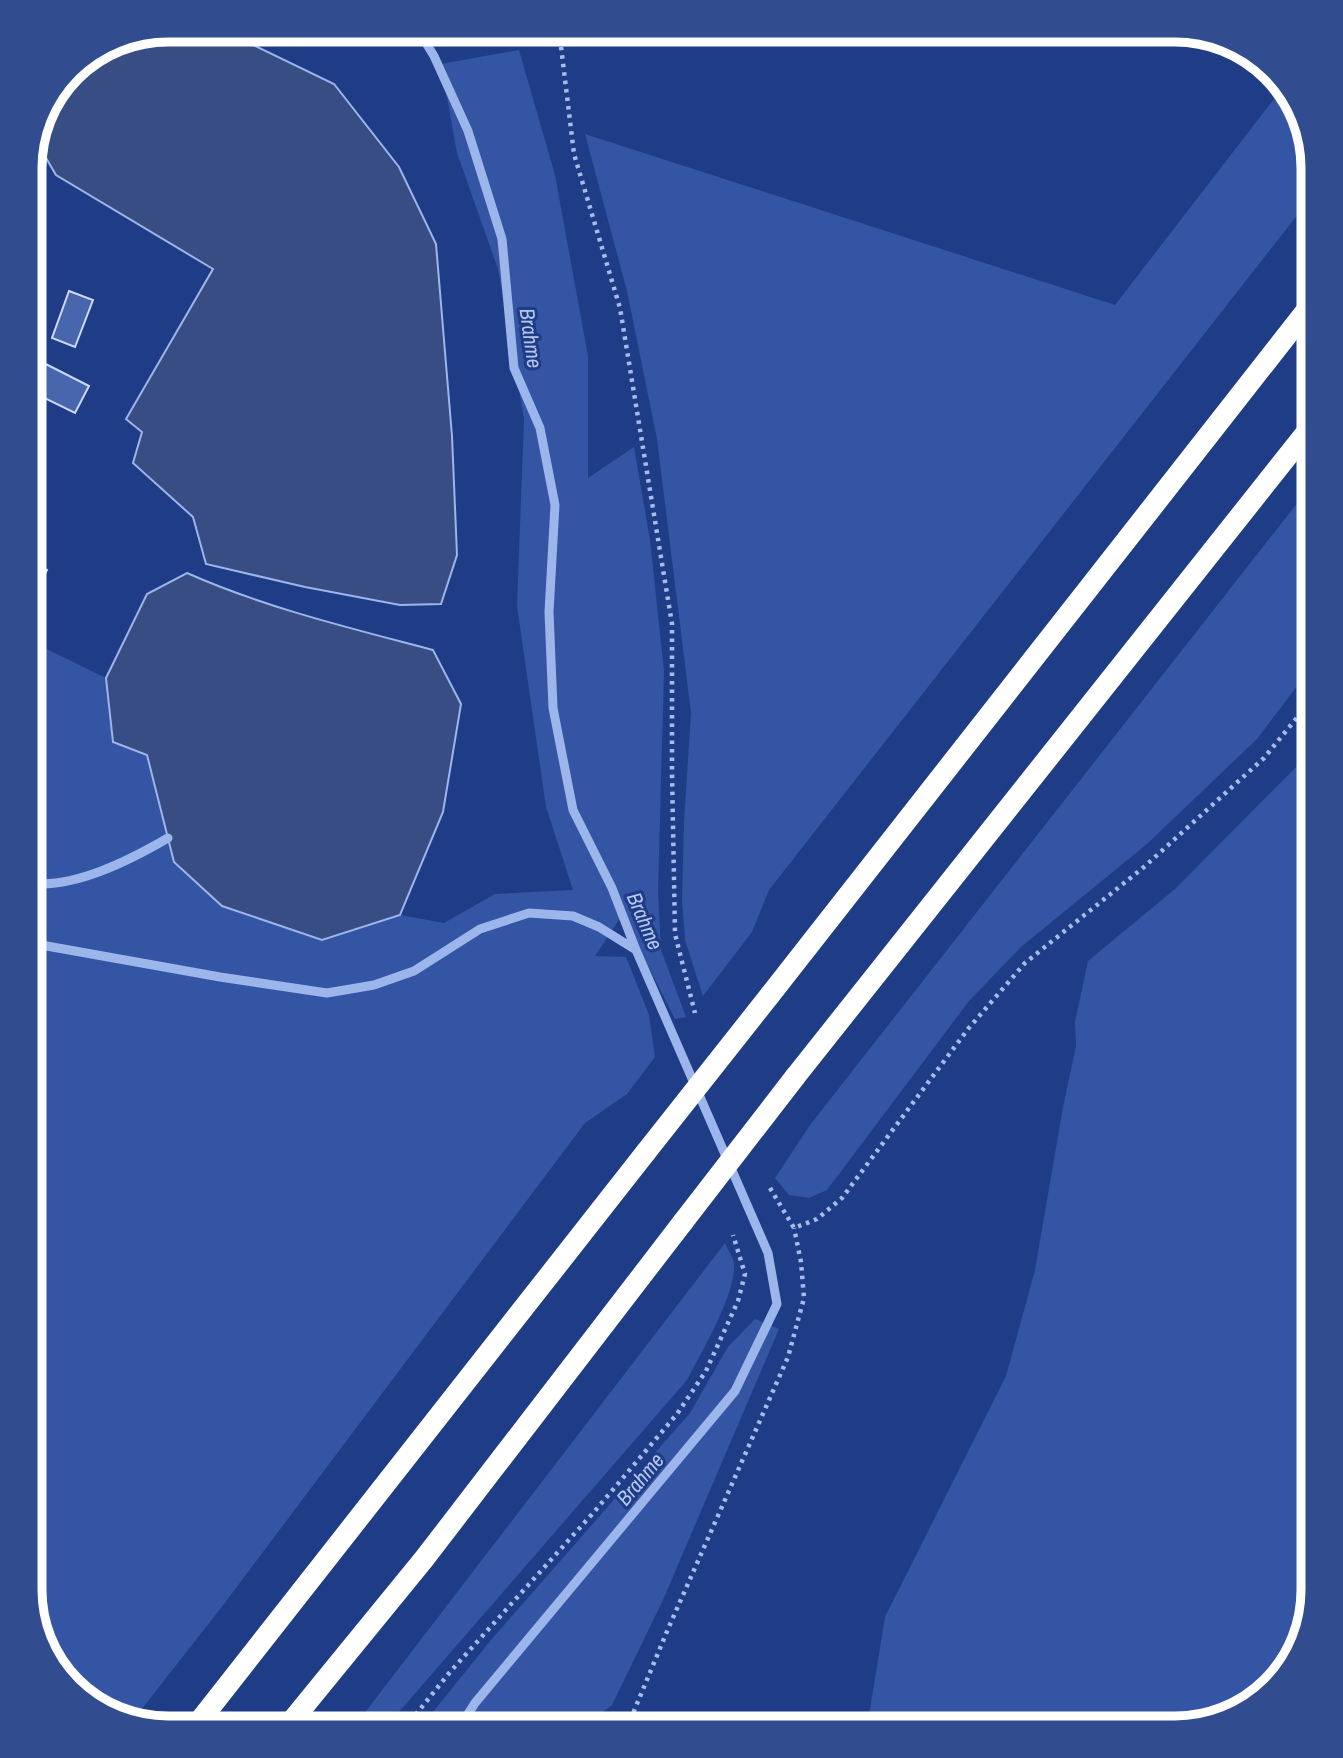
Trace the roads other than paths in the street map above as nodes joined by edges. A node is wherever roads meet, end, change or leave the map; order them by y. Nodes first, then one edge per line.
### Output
1 (1301, 317) edge
2 (1301, 439) edge
3 (203, 1716) edge
4 (296, 1716) edge

1 - 3 highway, bridge
2 - 4 highway, bridge

